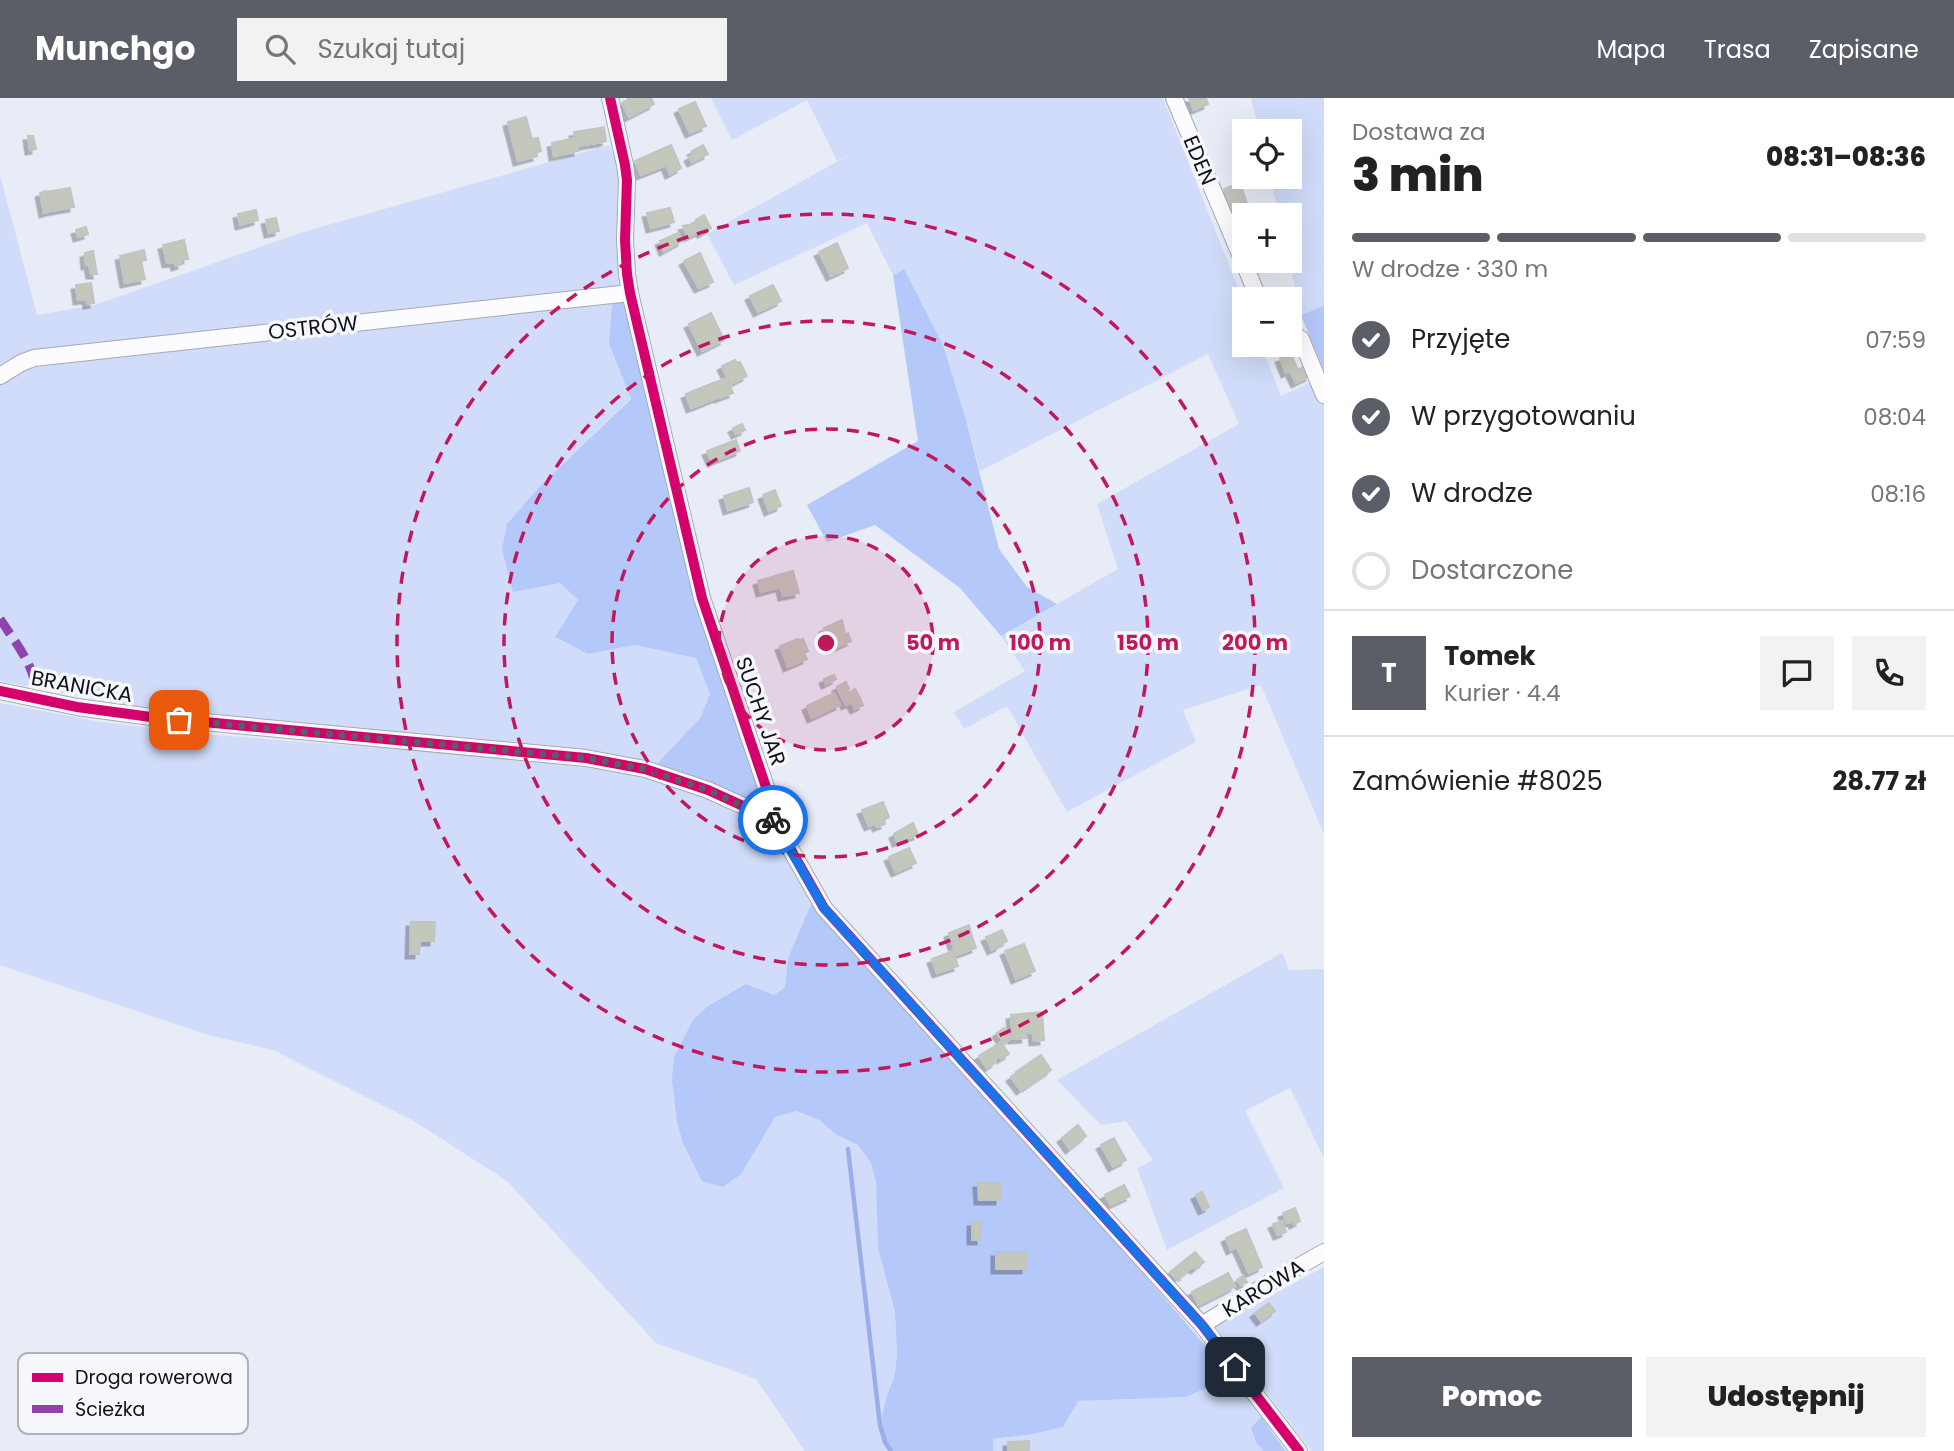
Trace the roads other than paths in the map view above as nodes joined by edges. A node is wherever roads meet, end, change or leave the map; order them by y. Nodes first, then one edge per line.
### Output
1 (610, 98) edge
2 (1174, 98) edge
3 (1254, 287) edge
4 (630, 293) junction
5 (1302, 341) edge
6 (0, 376) edge
7 (1324, 395) edge
8 (0, 691) edge
9 (774, 820) junction
10 (1324, 1252) edge
11 (1202, 1325) junction
12 (1299, 1451) edge

1 - 4 street, SUCHY JAR
2 - 3 street, EDEN
4 - 6 street, OSTRÓW
4 - 9 street, SUCHY JAR
5 - 7 street
8 - 9 street, BRANICKA
9 - 11 street, SUCHY JAR
10 - 11 street, KAROWA
11 - 12 street, SUCHY JAR

